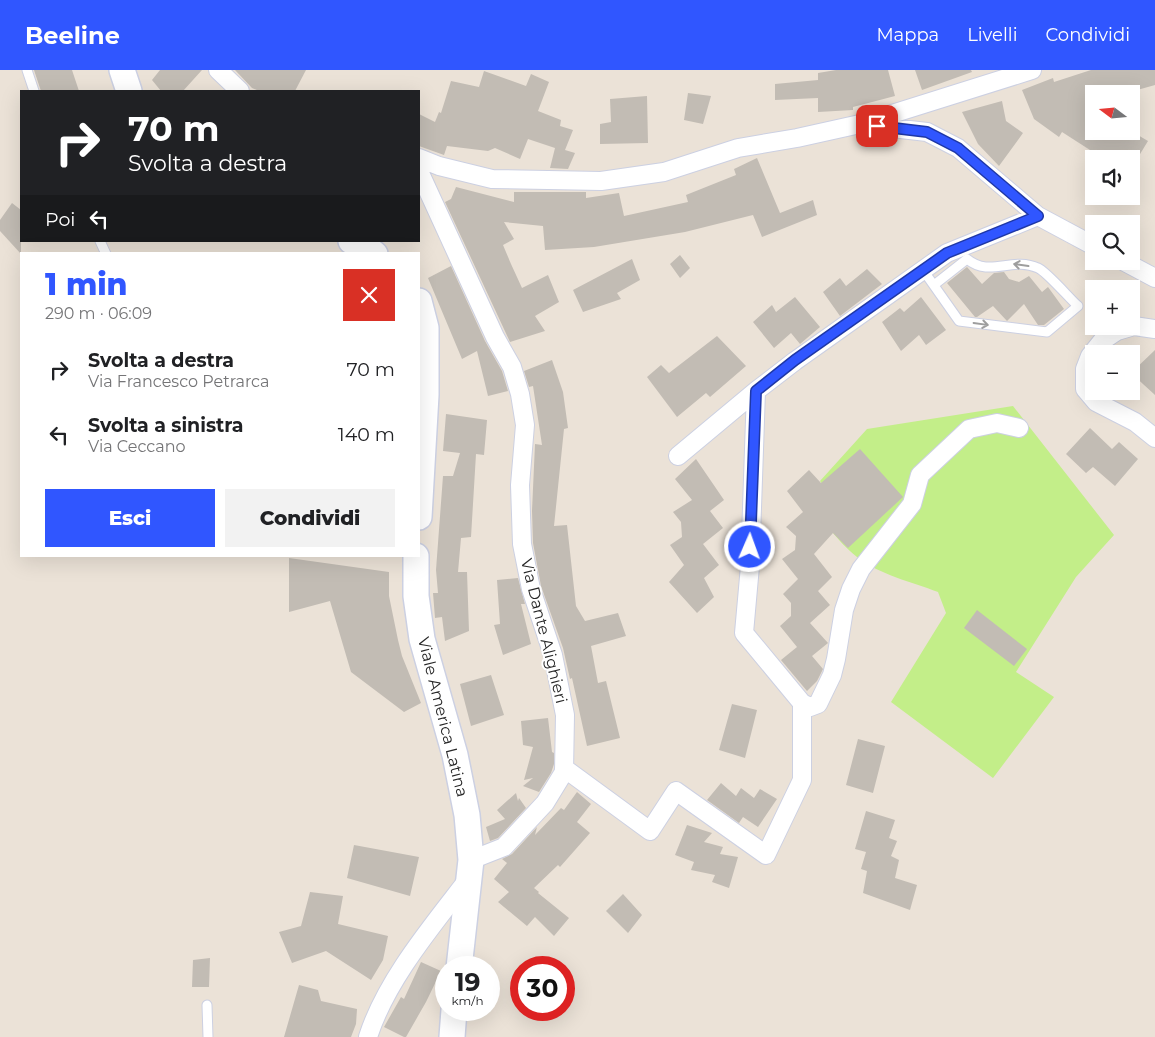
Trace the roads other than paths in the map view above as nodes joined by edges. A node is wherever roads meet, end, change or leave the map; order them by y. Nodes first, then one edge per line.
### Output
1 (27, 70) edge
2 (122, 70) edge
3 (218, 70) edge
4 (1032, 70) edge
5 (34, 90) edge
6 (129, 90) edge
7 (239, 90) edge
8 (860, 124) junction
9 (420, 158) edge
10 (420, 173) edge
11 (1038, 216) junction
12 (1085, 241) edge
13 (354, 242) edge
14 (372, 252) edge
15 (923, 270) junction
16 (1140, 270) edge
17 (1155, 278) edge
18 (934, 284) junction
19 (420, 305) edge
20 (1155, 329) edge
21 (756, 391) junction
22 (1020, 428) dead end
23 (1155, 438) edge
24 (678, 456) dead end
25 (420, 500) edge
26 (416, 557) edge
27 (802, 703) junction
28 (564, 768) junction
29 (470, 868) junction
30 (460, 956) edge
31 (207, 1005) dead end
32 (453, 1021) edge
33 (208, 1037) edge
34 (368, 1037) edge
35 (452, 1037) edge

1 - 5 lane
2 - 6 main road
3 - 7 street
4 - 8 street
8 - 9 street
8 - 11 street
10 - 28 street, Via Dante Alighieri
11 - 12 street
11 - 15 street
13 - 14 main road
15 - 18 lane
15 - 21 street
16 - 17 street
18 -> 18 lane
19 - 25 main road
20 - 23 street
21 - 24 street
21 - 27 street
22 - 27 street
26 - 29 main road, Viale America Latina
27 - 28 street
28 - 29 street, Via Dante Alighieri
29 - 30 main road, Viale America Latina
29 - 34 street
31 - 33 lane
32 - 35 main road

